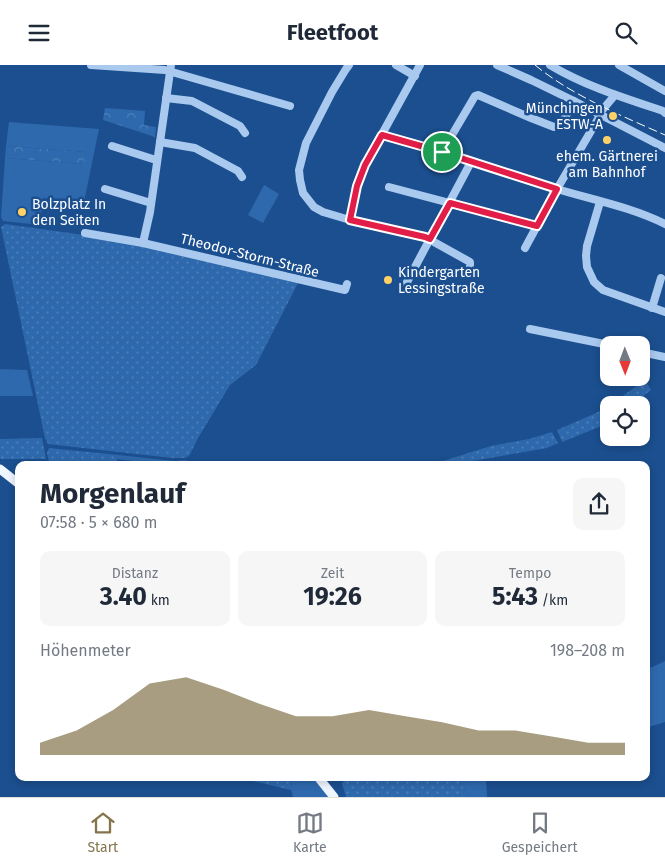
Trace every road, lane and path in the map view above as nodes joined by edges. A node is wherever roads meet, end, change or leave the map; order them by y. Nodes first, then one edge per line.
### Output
1 (91, 65) edge
2 (349, 65) edge
3 (396, 65) edge
4 (420, 65) edge
5 (496, 65) edge
6 (550, 65) edge
7 (619, 65) edge
8 (170, 68) edge
9 (415, 76) junction
10 (665, 91) edge
11 (615, 95) junction
12 (166, 98) junction
13 (574, 101) junction
14 (290, 106) dead end
15 (664, 110) edge
16 (599, 114) junction
17 (245, 133) dead end
18 (382, 135) junction
19 (160, 142) junction
20 (112, 146) dead end
21 (665, 148) edge
22 (442, 152) junction
23 (156, 160) junction
24 (472, 162) junction
25 (242, 177) dead end
26 (389, 187) dead end
27 (105, 189) dead end
28 (557, 189) junction
29 (600, 202) junction
30 (151, 203) junction
31 (450, 203) junction
32 (350, 220) junction
33 (665, 224) edge
34 (537, 226) junction
35 (85, 233) dead end
36 (430, 239) junction
37 (144, 243) junction
38 (525, 247) dead end
39 (470, 266) dead end
40 (661, 279) dead end
41 (347, 284) dead end
42 (408, 287) dead end
43 (652, 308) junction
44 (665, 312) edge
45 (530, 329) dead end
46 (600, 343) edge
47 (650, 354) edge
48 (665, 357) edge
49 (0, 469) edge
50 (15, 481) edge
51 (321, 781) edge
52 (334, 797) edge

1 - 8 street
2 - 32 street
3 - 9 street
4 - 9 street
5 - 13 street
6 - 11 street
7 - 10 street
8 - 12 street
8 - 14 street
9 - 18 street
11 - 15 street
11 - 16 street
12 - 17 street
12 - 19 street
13 - 16 street
13 - 22 street
16 - 21 street
16 - 28 street
18 - 22 street
18 - 32 street
19 - 23 street
19 - 25 street
20 - 23 street
22 - 24 street
23 - 30 street
24 - 28 street
24 - 31 street
26 - 31 street
27 - 30 street
28 - 29 street
28 - 34 street
29 - 33 street
29 - 43 street
30 - 37 street
31 - 34 street
31 - 36 street
32 - 36 street
34 - 38 street
35 - 37 street
36 - 39 street
36 - 42 street
37 - 41 street, Theodor-Storm-Straße
40 - 43 street
43 - 44 street
45 - 46 street
47 - 48 street
49 - 50 main road
51 - 52 main road

